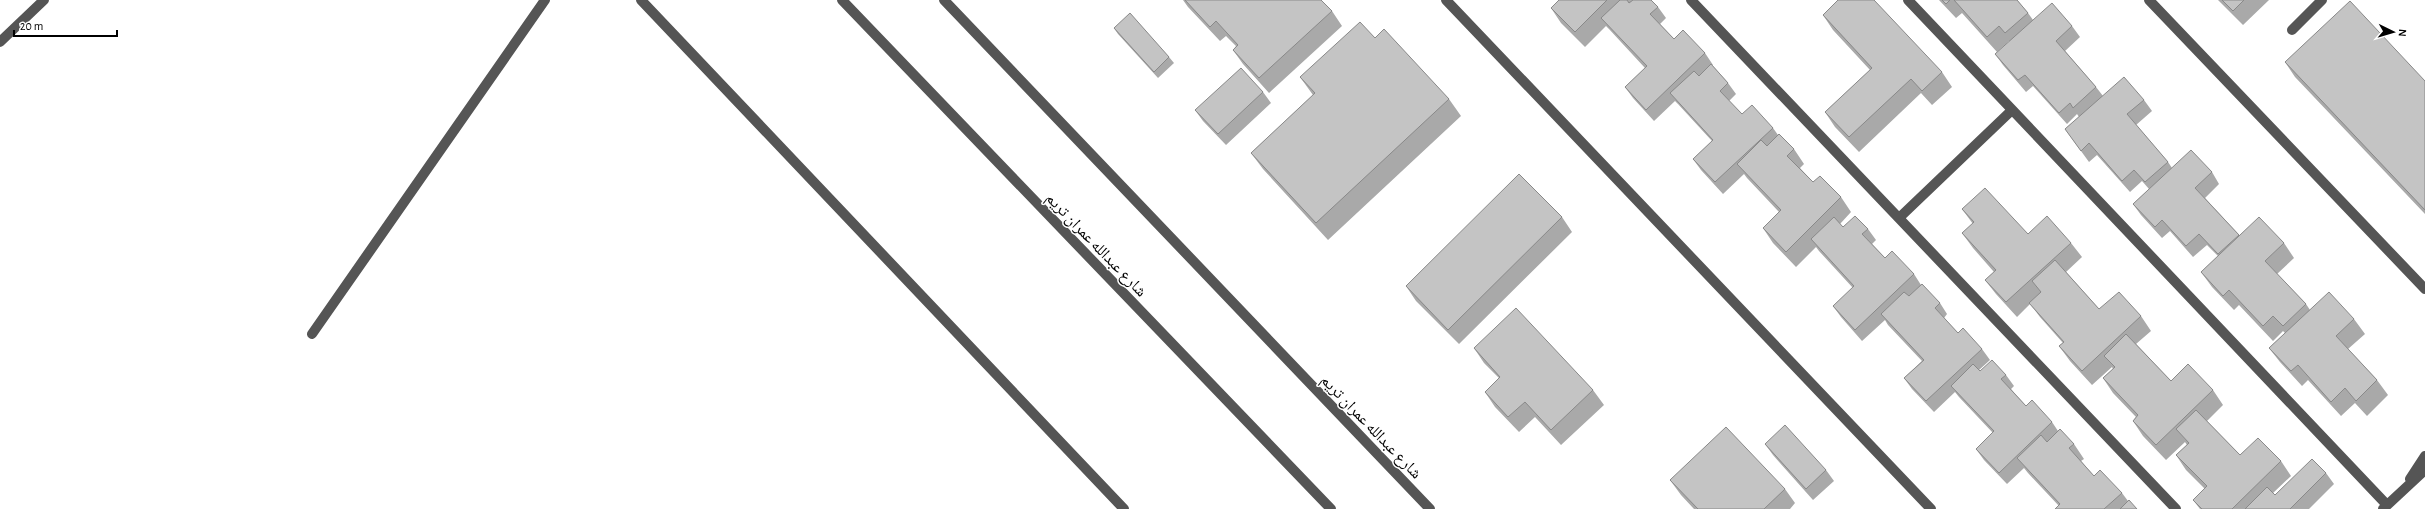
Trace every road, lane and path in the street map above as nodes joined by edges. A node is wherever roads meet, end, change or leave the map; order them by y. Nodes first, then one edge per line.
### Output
1 (44, 0) edge
2 (544, 0) edge
3 (641, 0) edge
4 (842, 0) edge
5 (944, 0) edge
6 (1446, 0) edge
7 (1691, 0) edge
8 (1908, 0) edge
9 (2149, 0) edge
10 (2322, 0) edge
11 (2292, 30) dead end
12 (0, 42) edge
13 (2012, 110) junction
14 (1899, 218) junction
15 (2425, 289) edge
16 (312, 334) dead end
17 (2425, 456) edge
18 (2425, 470) edge
19 (2407, 484) junction
20 (2385, 507) edge
21 (1124, 509) edge
22 (1331, 509) edge
23 (1430, 509) edge
24 (1931, 509) edge
25 (2176, 509) edge

1 - 12 street
2 - 16 street
3 - 21 street
4 - 22 street, شارع عبدالله عمران تريم
5 - 23 street, شارع عبدالله عمران تريم
6 - 24 street
7 - 14 street
8 - 13 street
9 - 15 street
10 - 11 street
13 - 14 street
13 - 20 street
14 - 25 street
17 - 19 street
18 - 19 street
19 - 20 street

